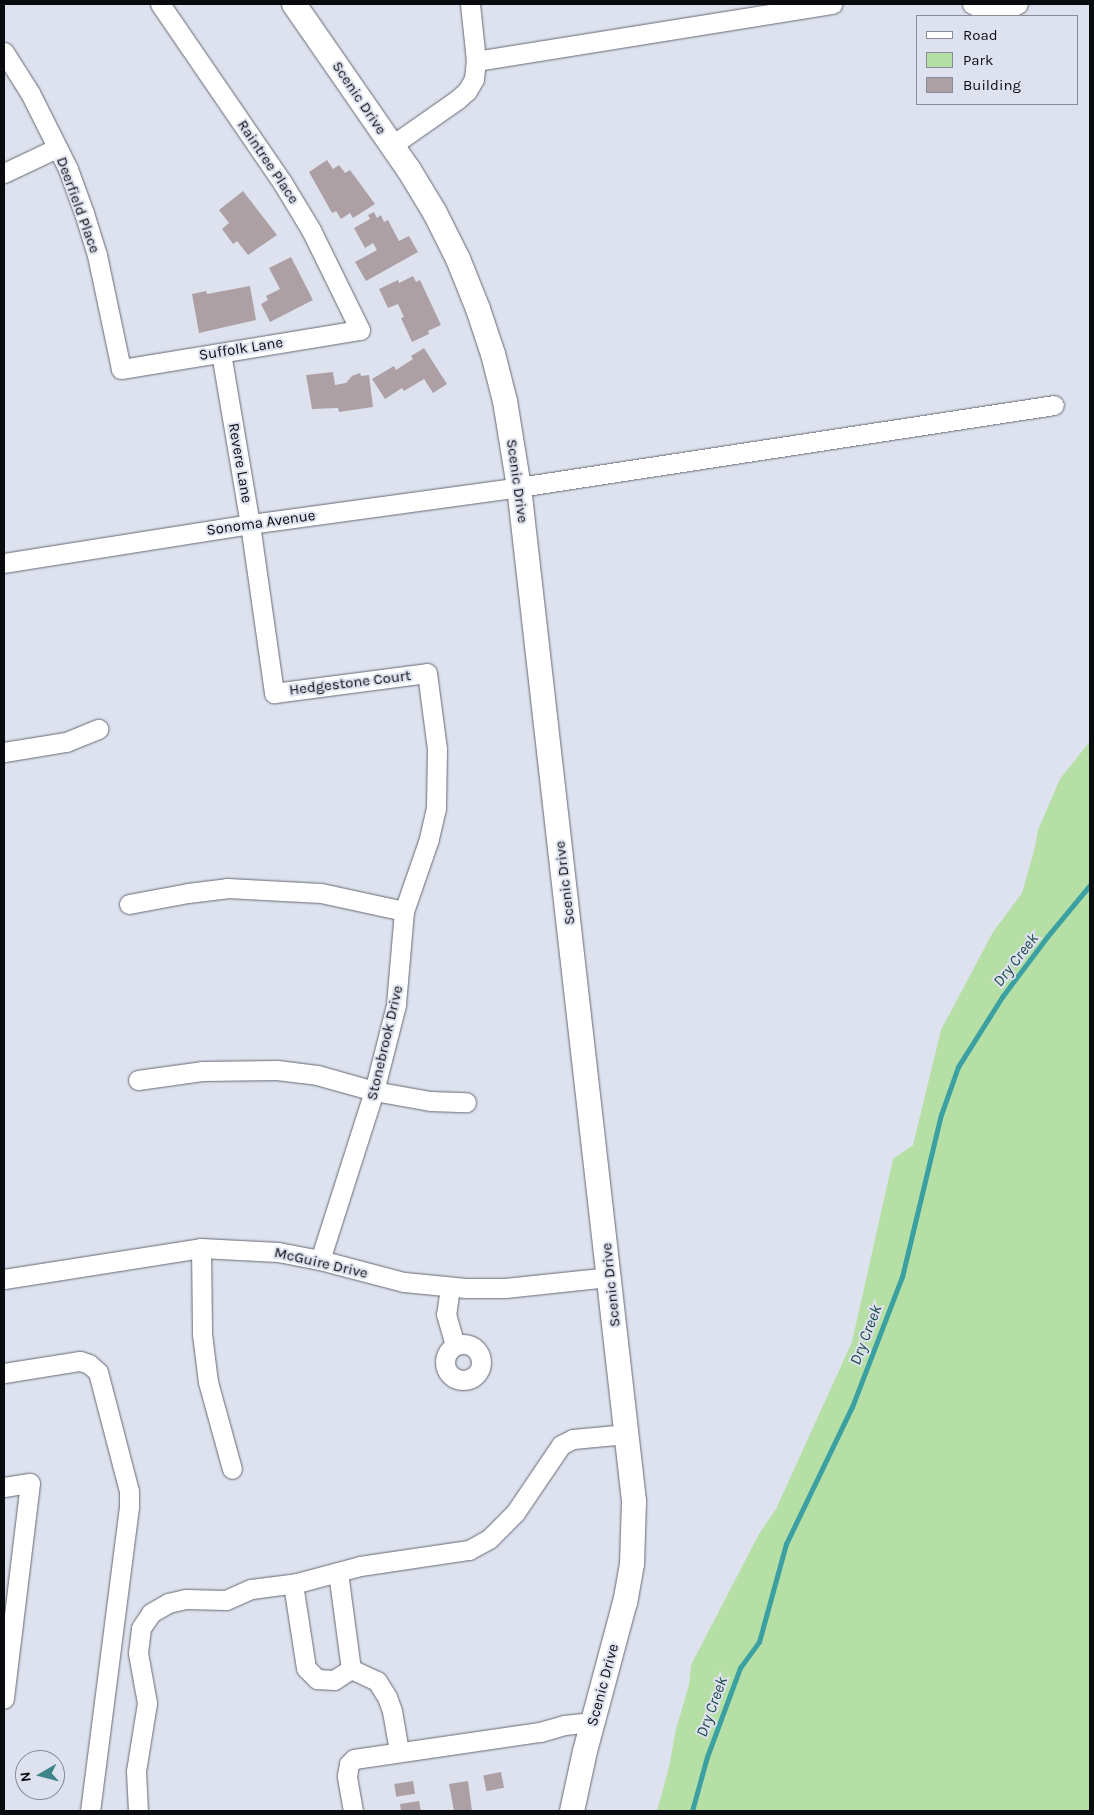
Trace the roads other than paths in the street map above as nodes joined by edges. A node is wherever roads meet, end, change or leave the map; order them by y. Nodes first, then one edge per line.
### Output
1 (160, 4) edge
2 (294, 4) edge
3 (470, 4) edge
4 (832, 4) edge
5 (972, 4) edge
6 (1018, 4) edge
7 (4, 52) edge
8 (476, 61) junction
9 (391, 146) junction
10 (57, 148) junction
11 (4, 173) edge
12 (360, 330) joint
13 (220, 353) junction
14 (121, 369) joint
15 (1054, 405) dead end
16 (519, 488) junction
17 (250, 524) junction
18 (4, 563) edge
19 (427, 673) joint
20 (274, 693) joint
21 (98, 729) dead end
22 (4, 752) edge
23 (129, 904) dead end
24 (404, 911) junction
25 (138, 1080) dead end
26 (374, 1090) junction
27 (466, 1102) dead end
28 (201, 1248) junction
29 (320, 1260) junction
30 (610, 1277) junction
31 (4, 1279) edge
32 (450, 1287) junction
33 (455, 1346) dead end
34 (4, 1373) edge
35 (627, 1434) junction
36 (232, 1469) dead end
37 (4, 1487) edge
38 (338, 1572) junction
39 (294, 1584) junction
40 (9, 1607) edge
41 (351, 1669) junction
42 (4, 1698) edge
43 (593, 1722) junction
44 (399, 1751) junction
45 (90, 1811) edge
46 (138, 1811) edge
47 (353, 1811) edge
48 (572, 1811) edge

1 - 12 street, Raintree Place
2 - 9 main road, Scenic Drive
3 - 8 street
4 - 8 street
5 - 6 street
7 - 10 street, Deerfield Place
8 - 9 street
9 - 16 main road, Scenic Drive
10 - 11 street
10 - 14 street, Deerfield Place
12 - 13 street, Suffolk Lane
13 - 14 street, Suffolk Lane
13 - 17 street, Revere Lane
15 - 16 street, Sonoma Avenue
16 - 17 street, Sonoma Avenue
16 - 30 main road, Scenic Drive
17 - 18 street, Sonoma Avenue
17 - 20 street, Revere Lane
19 - 20 street, Hedgestone Court
19 - 24 street, Stonebrook Drive
21 - 22 street
23 - 24 street
24 - 26 street, Stonebrook Drive
25 - 26 street
26 - 27 street
26 - 29 street, Stonebrook Drive
28 - 29 street, McGuire Drive
28 - 31 street, McGuire Drive
28 - 36 street
29 - 32 street, McGuire Drive
30 - 32 street, McGuire Drive
30 - 35 main road, Scenic Drive
32 - 33 street
34 - 45 street
35 - 38 street
35 - 43 main road, Scenic Drive
37 - 40 street
38 - 39 street
38 - 41 street
39 - 41 street
39 - 46 street
40 - 42 street
41 - 44 street
43 - 44 street
43 - 48 main road, Scenic Drive
44 - 47 street

